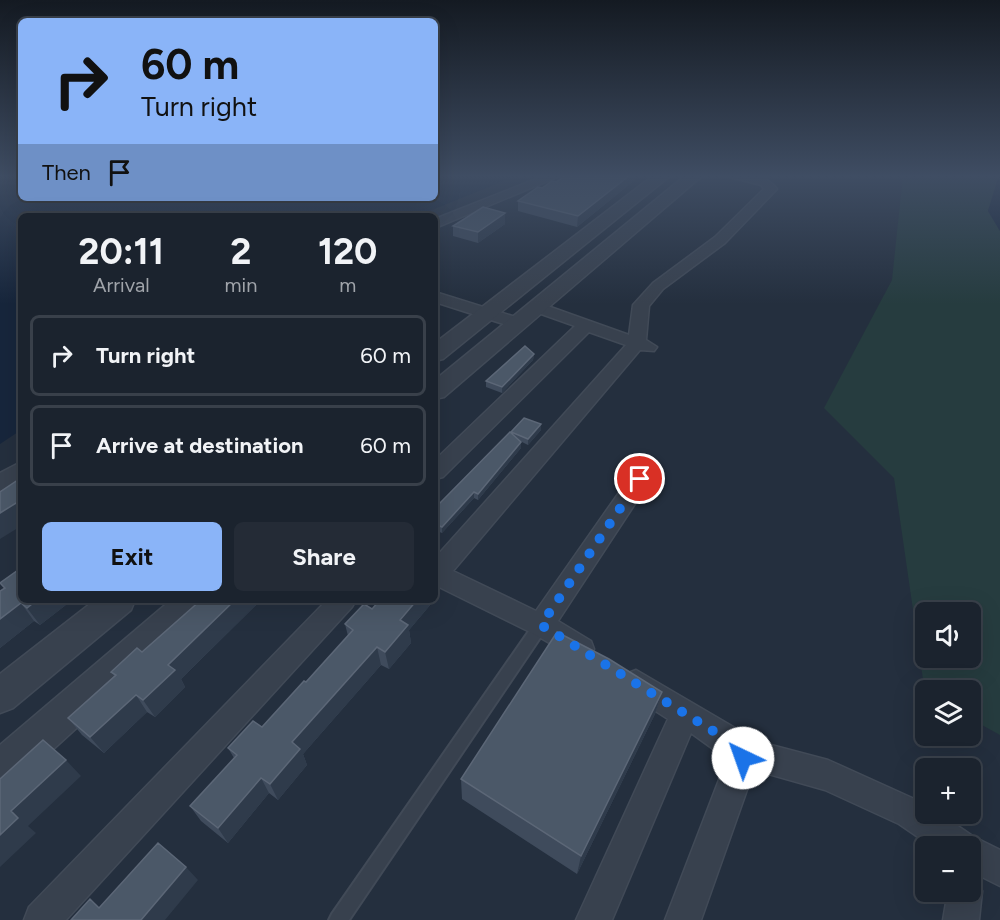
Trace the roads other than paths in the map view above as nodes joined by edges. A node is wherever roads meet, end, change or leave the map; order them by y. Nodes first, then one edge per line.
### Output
1 (609, 218) edge
2 (643, 218) edge
3 (742, 218) edge
4 (438, 298) edge
5 (536, 307) junction
6 (488, 314) junction
7 (516, 323) junction
8 (586, 325) junction
9 (643, 345) junction
10 (438, 352) edge
11 (438, 389) edge
12 (438, 469) edge
13 (18, 472) edge
14 (640, 479) dead end
15 (0, 483) edge
16 (438, 571) edge
17 (438, 575) edge
18 (115, 603) edge
19 (191, 603) edge
20 (340, 603) edge
21 (541, 625) junction
22 (0, 696) edge
23 (685, 713) junction
24 (742, 752) junction
25 (0, 771) edge
26 (945, 836) edge
27 (981, 858) edge
28 (1000, 869) edge
29 (963, 902) edge
30 (42, 920) edge
31 (338, 920) edge
32 (594, 920) edge
33 (683, 920) edge
34 (961, 920) edge

1 - 6 street
2 - 5 street
3 - 9 street
4 - 6 street
5 - 7 street
5 - 8 street
6 - 7 street
6 - 10 street
7 - 11 street
8 - 9 street
8 - 12 street
9 - 16 street
13 - 15 street
14 - 21 street
17 - 21 street
18 - 22 street
19 - 25 street
20 - 30 street
21 - 23 street
21 - 31 lane
23 - 24 street
23 - 32 street
24 - 26 street
24 - 33 street
27 - 28 street
29 - 34 street

